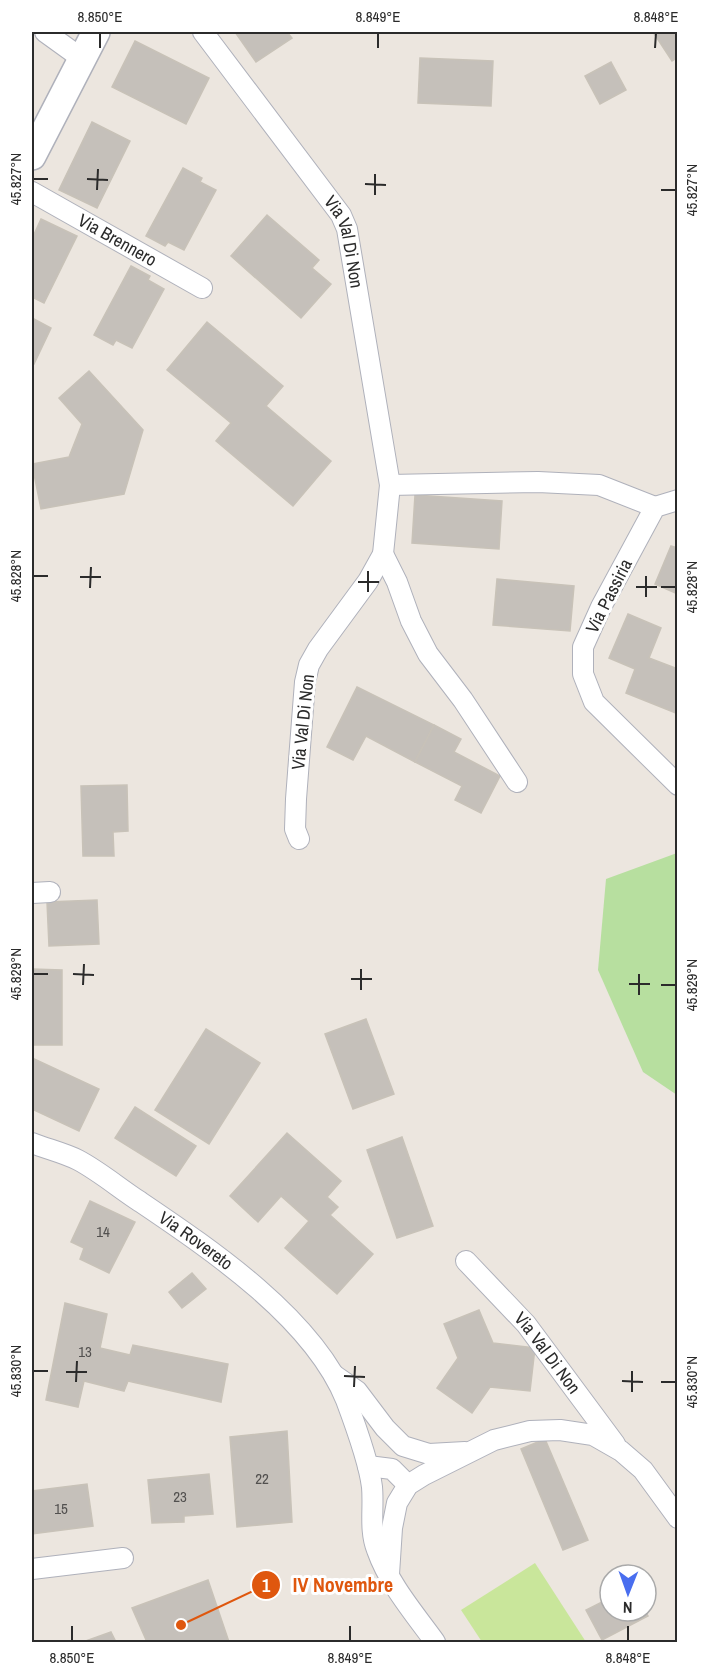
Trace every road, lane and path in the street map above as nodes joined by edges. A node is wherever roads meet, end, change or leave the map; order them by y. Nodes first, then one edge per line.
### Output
1 (45, 32) edge
2 (96, 32) edge
3 (203, 34) edge
4 (81, 58) junction
5 (32, 156) edge
6 (32, 192) edge
7 (202, 288) dead end
8 (390, 485) junction
9 (678, 500) edge
10 (656, 507) junction
11 (383, 554) junction
12 (517, 782) dead end
13 (678, 784) edge
14 (299, 839) dead end
15 (32, 1143) edge
16 (466, 1261) dead end
17 (333, 1374) junction
18 (403, 1446) junction
19 (470, 1451) junction
20 (621, 1451) junction
21 (368, 1466) junction
22 (392, 1469) junction
23 (408, 1485) junction
24 (678, 1518) edge
25 (123, 1558) dead end
26 (32, 1569) edge
27 (389, 1574) junction
28 (435, 1642) edge

1 - 4 street
2 - 4 street
3 - 8 street, Via Val Di Non
4 - 5 street
6 - 7 street, Via Brennero
8 - 10 street
8 - 11 street, Via Val Di Non
9 - 10 street
10 - 13 street, Via Passiria
11 - 12 street
11 - 14 street, Via Val Di Non
15 - 17 street, Via Rovereto
16 - 20 street, Via Val Di Non
17 - 18 street, Via Rovereto
17 - 21 street, Via Rovereto
18 - 19 street
18 - 22 street
19 - 20 street
19 - 23 street
20 - 24 street
21 - 22 street
21 - 27 street, Via Rovereto
22 - 23 street
23 - 27 street
25 - 26 street
27 - 28 street, Via Rovereto

